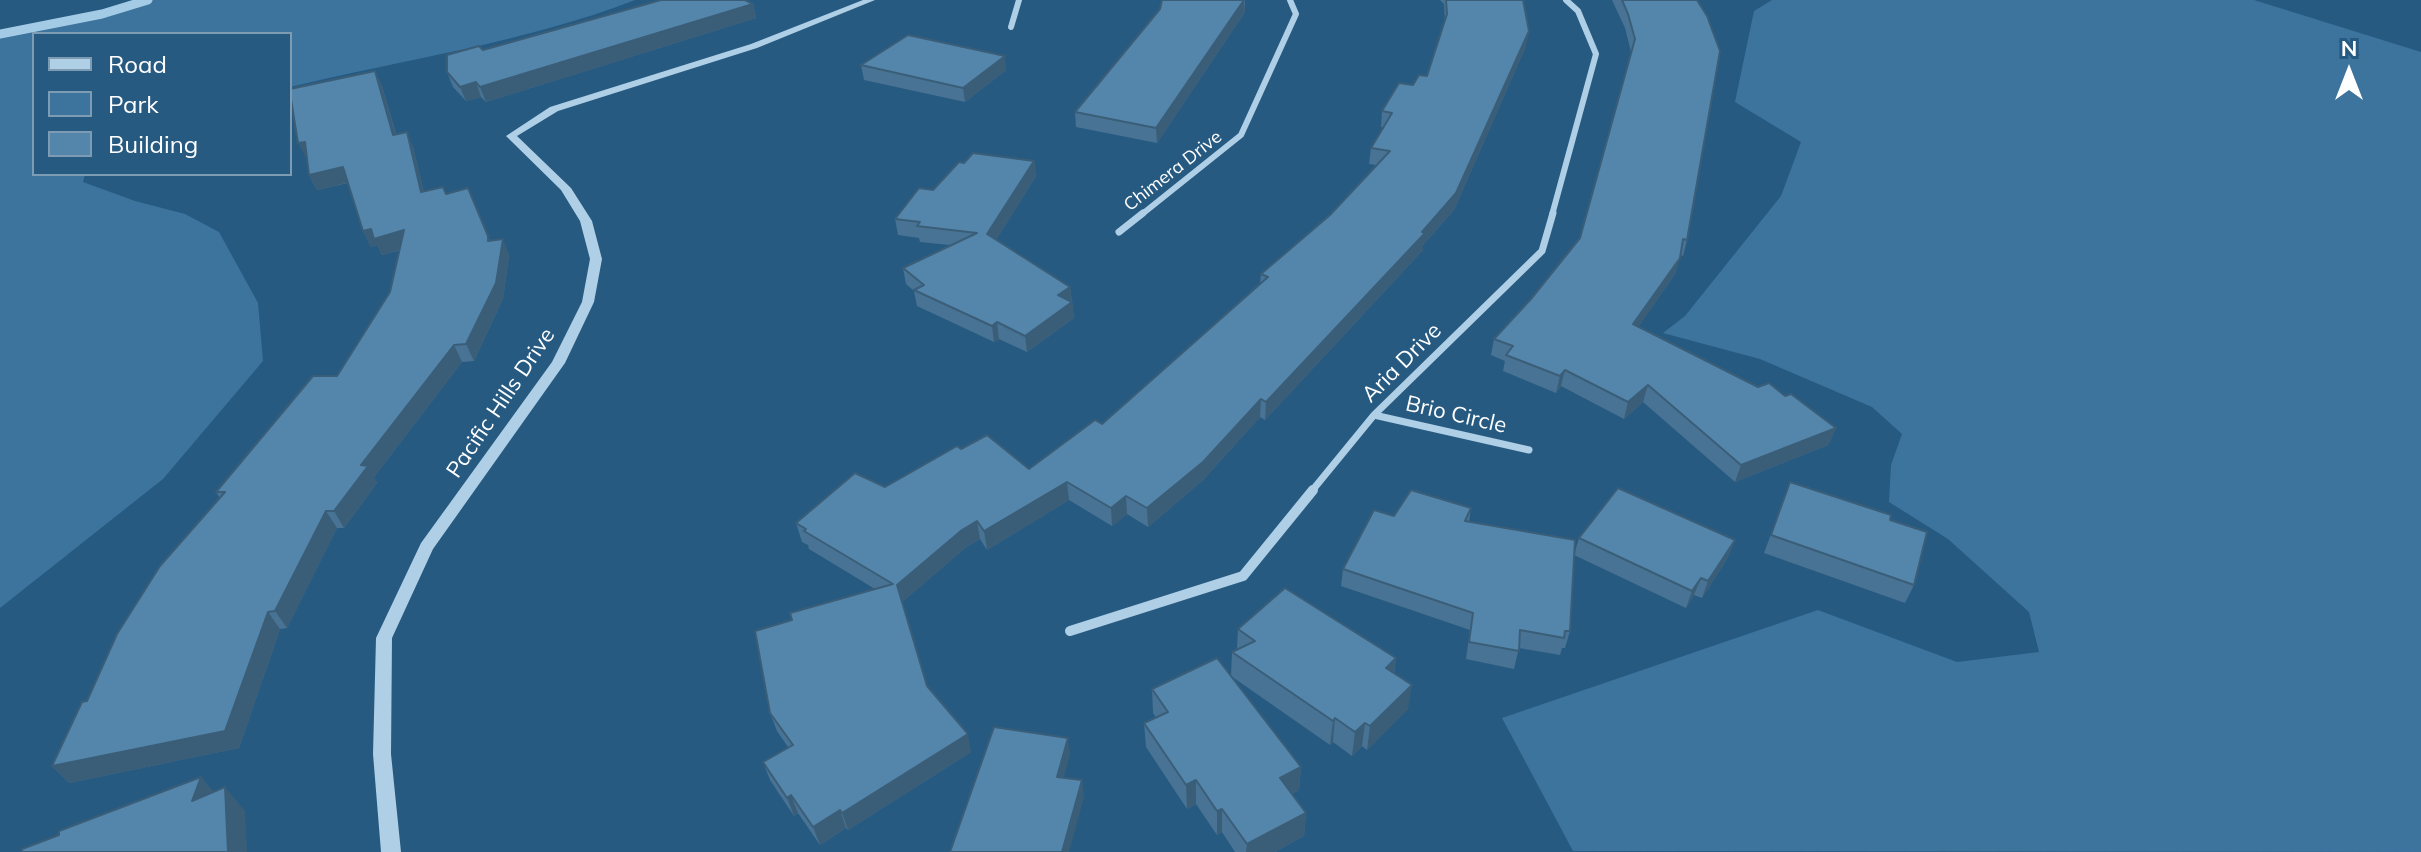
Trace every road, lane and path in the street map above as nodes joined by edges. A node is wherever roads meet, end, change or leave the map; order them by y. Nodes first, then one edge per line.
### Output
1 (871, 0) edge
2 (1019, 0) edge
3 (1290, 0) edge
4 (1566, 0) edge
5 (1011, 27) dead end
6 (1119, 232) dead end
7 (1374, 415) junction
8 (1529, 450) dead end
9 (1070, 631) dead end
10 (391, 852) edge

1 - 10 street, Pacific Hills Drive
2 - 5 street
3 - 6 street, Chimera Drive
4 - 7 street, Aria Drive
7 - 8 street, Brio Circle
7 - 9 street, Aria Drive

